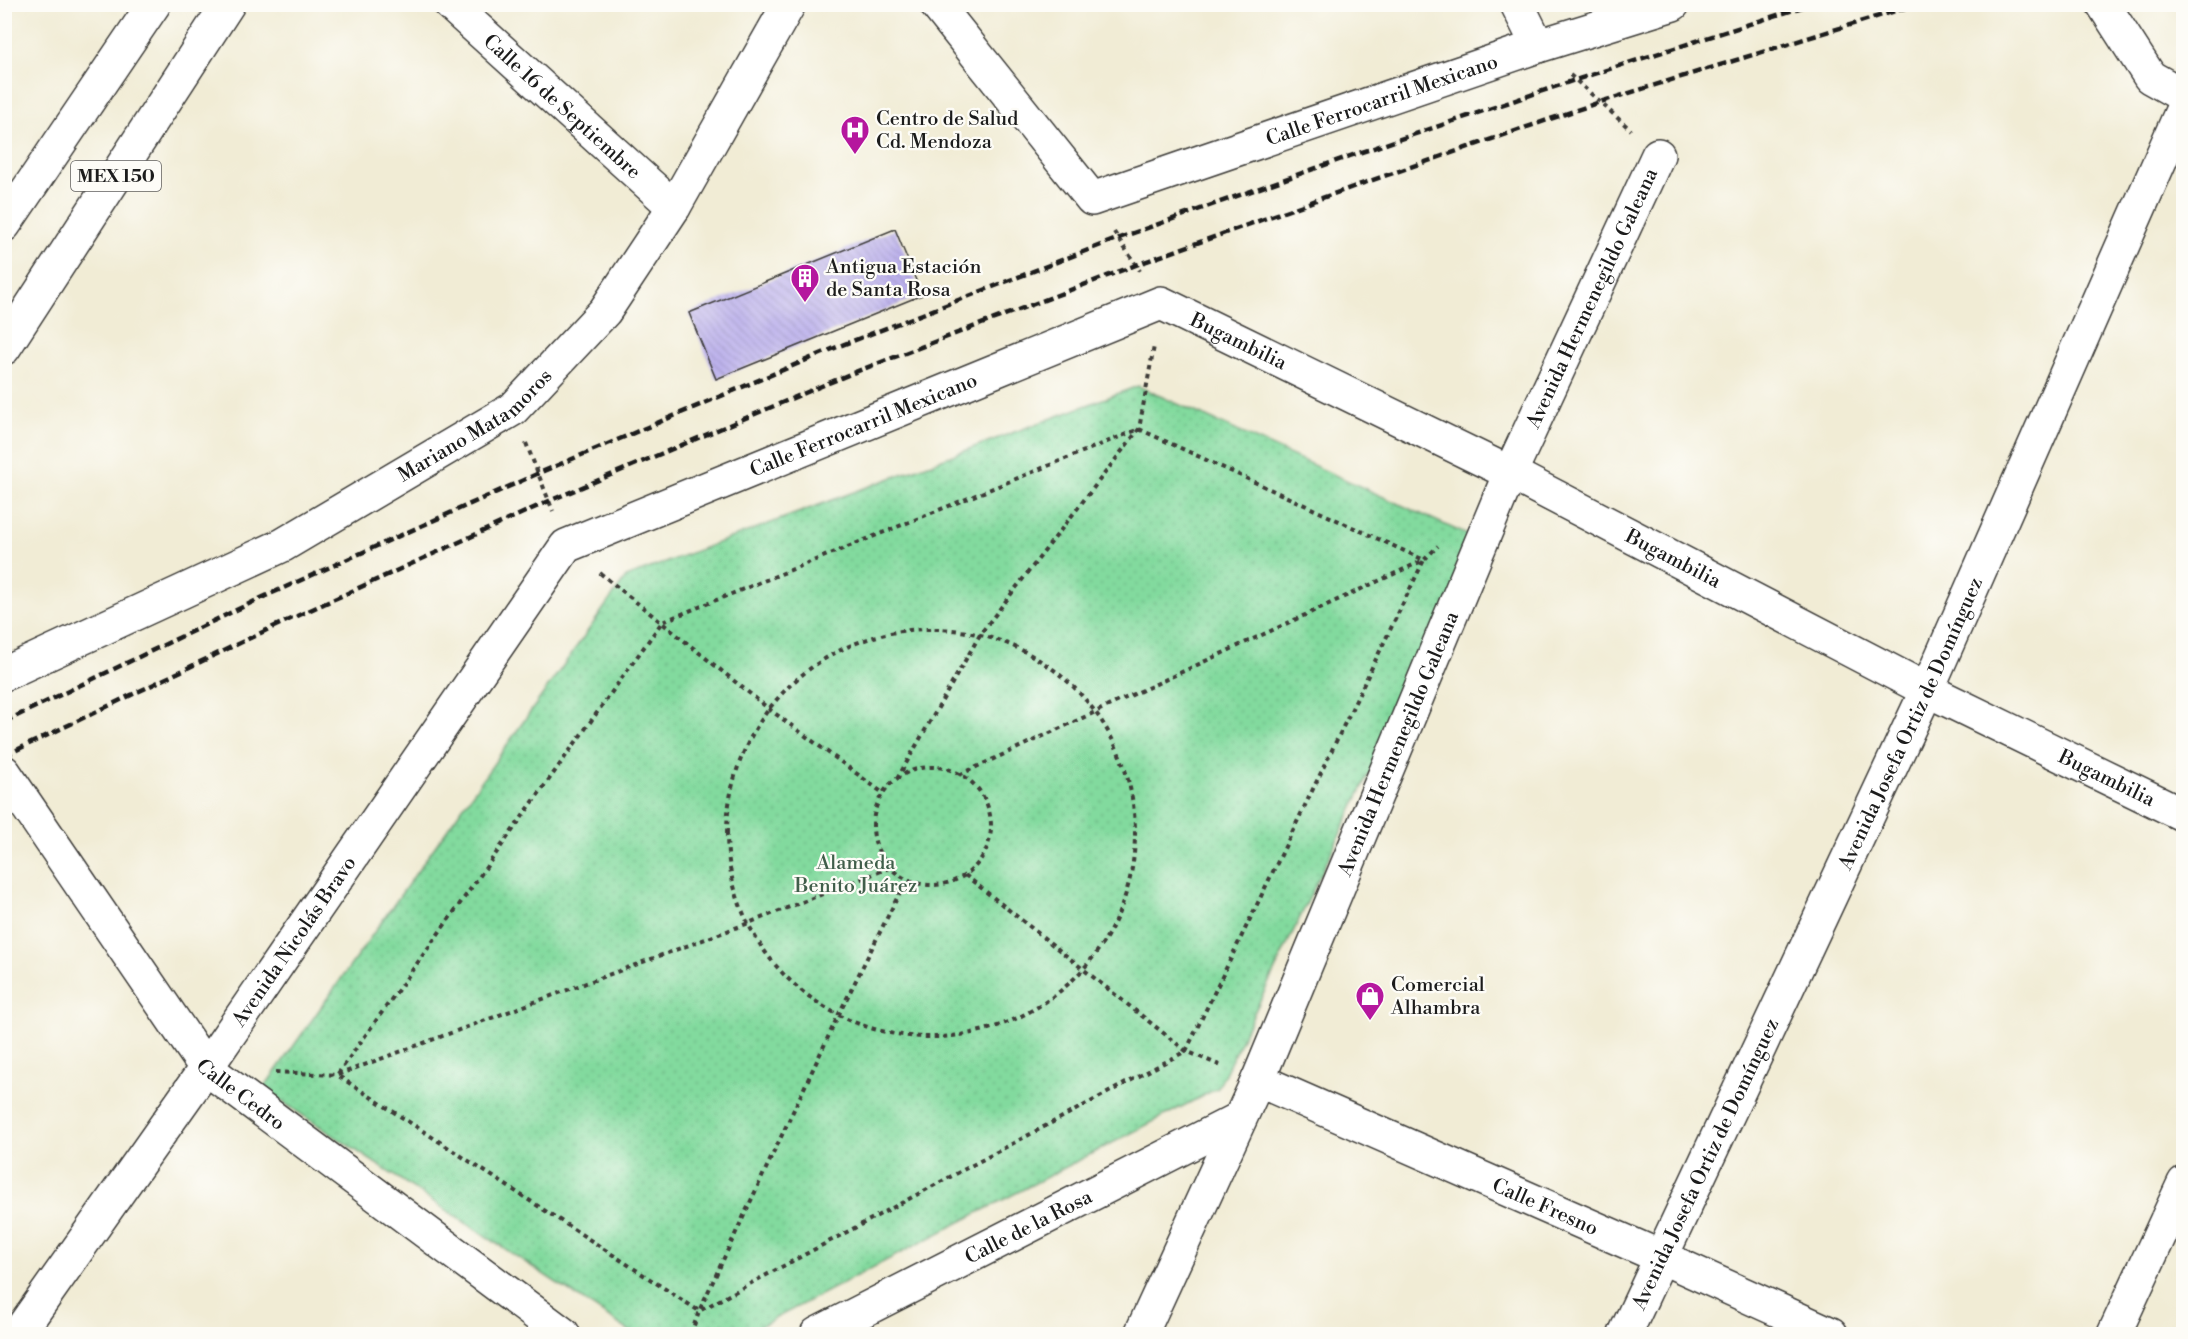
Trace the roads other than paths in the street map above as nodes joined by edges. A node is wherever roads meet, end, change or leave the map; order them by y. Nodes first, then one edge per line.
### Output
1 (153, 4) edge
2 (228, 4) edge
3 (450, 4) edge
4 (789, 4) edge
5 (936, 4) edge
6 (1517, 4) edge
7 (1673, 4) edge
8 (2103, 4) edge
9 (1538, 46) junction
10 (2184, 96) edge
11 (2184, 106) edge
12 (1658, 155) road end
13 (674, 207) junction
14 (4, 225) edge
15 (1161, 303) joint
16 (4, 348) edge
17 (1510, 473) junction
18 (566, 546) joint
19 (4, 674) edge
20 (1928, 690) junction
21 (6, 779) edge
22 (2184, 814) edge
23 (206, 1068) junction
24 (1258, 1080) junction
25 (1239, 1119) junction
26 (2184, 1183) edge
27 (1661, 1257) junction
28 (18, 1335) edge
29 (563, 1335) edge
30 (817, 1335) edge
31 (1141, 1335) edge
32 (1625, 1335) edge
33 (1831, 1335) edge
34 (2114, 1335) edge

1 - 14 street, MEX 150
2 - 16 street, MEX 150
3 - 13 street, Calle 16 de Septiembre
4 - 13 street, Mariano Matamoros
5 - 9 street, Calle Ferrocarril Mexicano
6 - 9 street
7 - 9 street, Calle Ferrocarril Mexicano
8 - 10 street
11 - 20 street, Avenida Josefa Ortiz de Domínguez
12 - 17 street, Avenida Hermenegildo Galeana
13 - 19 street, Mariano Matamoros
15 - 17 street, Bugambilia
15 - 18 street, Calle Ferrocarril Mexicano
17 - 20 street, Bugambilia
17 - 24 street, Avenida Hermenegildo Galeana
18 - 23 street, Avenida Nicolás Bravo
20 - 22 street, Bugambilia
20 - 27 street, Avenida Josefa Ortiz de Domínguez
21 - 23 street, Calle Cedro
23 - 28 street, Avenida Nicolás Bravo
23 - 29 street, Calle Cedro
24 - 25 street, Avenida Hermenegildo Galeana
24 - 27 street, Calle Fresno
25 - 30 street, Calle de la Rosa
25 - 31 street, Avenida Hermenegildo Galeana
26 - 34 street
27 - 32 street, Avenida Josefa Ortiz de Domínguez
27 - 33 street, Calle Fresno

